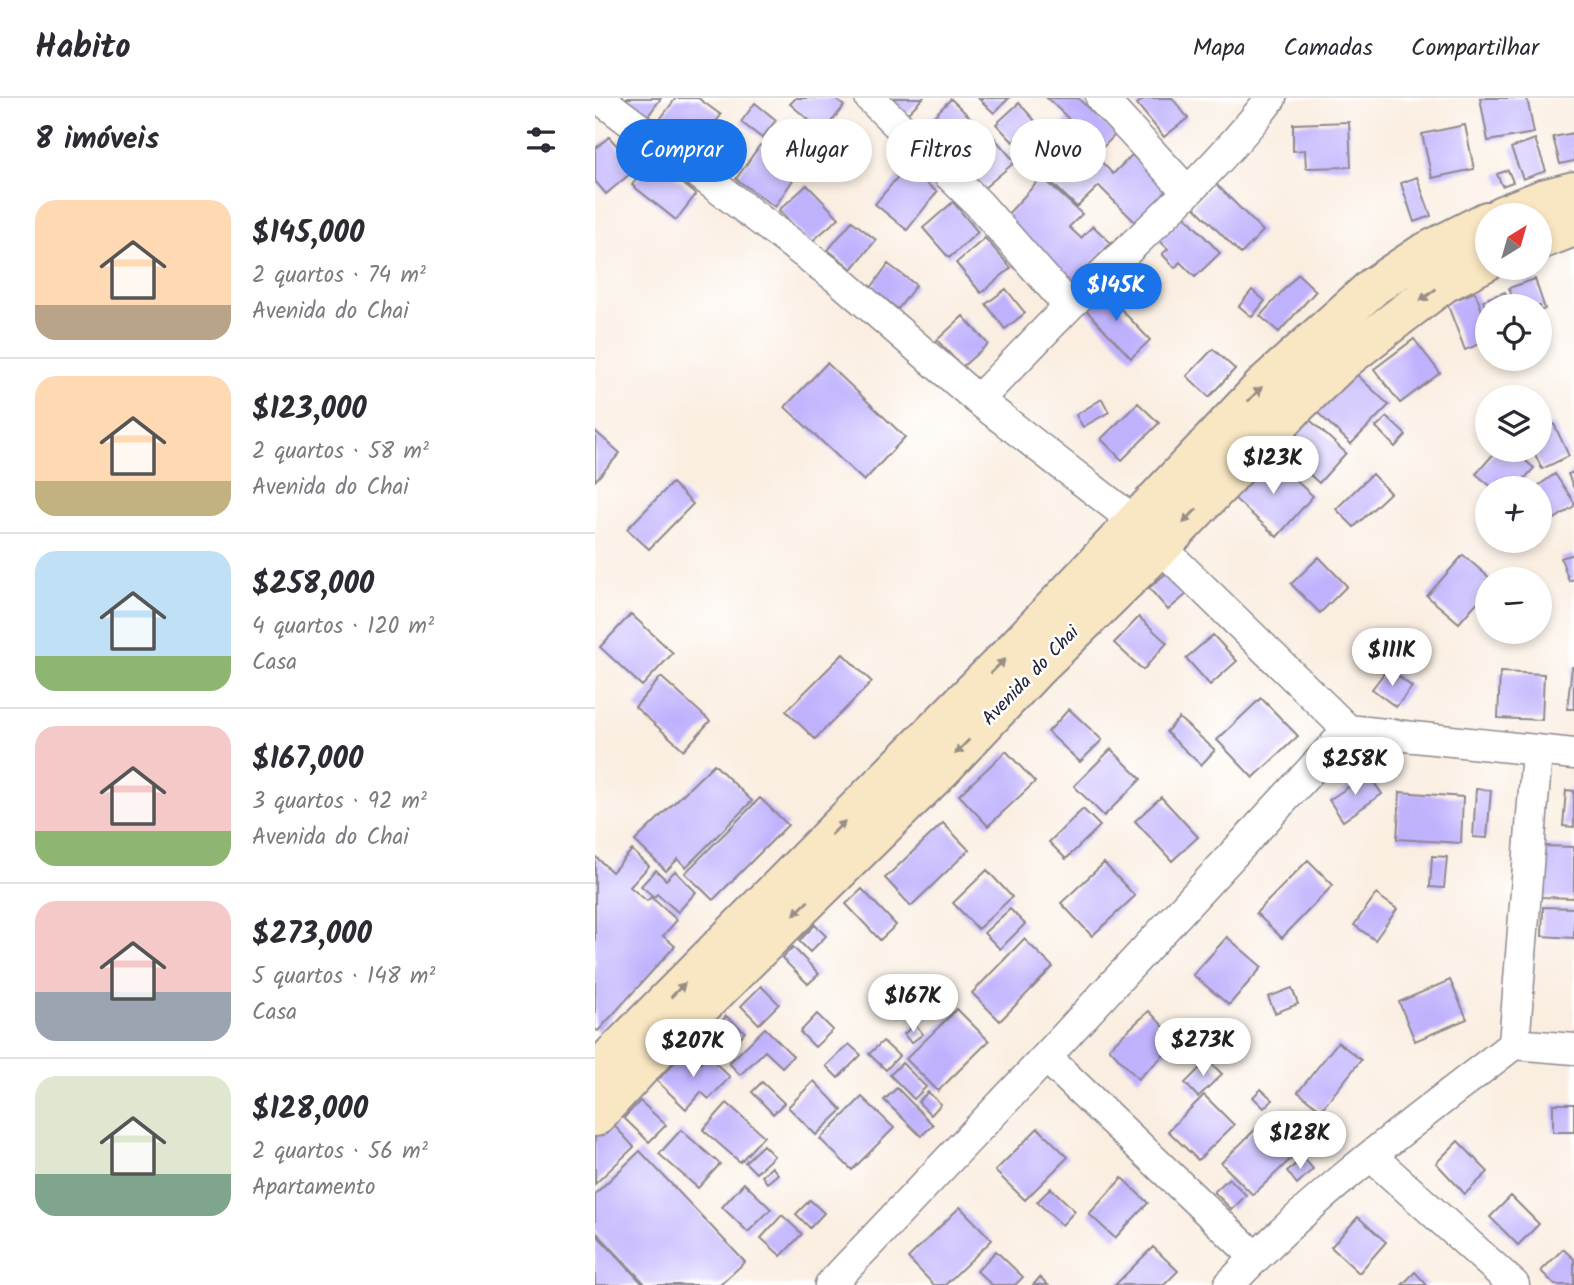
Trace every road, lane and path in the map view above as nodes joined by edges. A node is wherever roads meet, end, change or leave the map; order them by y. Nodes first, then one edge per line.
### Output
1 (599, 98) edge
2 (870, 98) edge
3 (1101, 98) edge
4 (1271, 98) edge
5 (1187, 191) junction
6 (1574, 191) edge
7 (1533, 203) edge
8 (1475, 227) edge
9 (1574, 228) edge
10 (1552, 236) edge
11 (1475, 267) edge
12 (1069, 306) junction
13 (978, 400) junction
14 (1134, 521) junction
15 (1160, 548) junction
16 (1348, 730) junction
17 (1537, 751) junction
18 (1574, 754) edge
19 (1514, 1044) junction
20 (1574, 1049) edge
21 (1046, 1057) junction
22 (595, 1073) edge
23 (595, 1116) edge
24 (1371, 1156) junction
25 (1255, 1257) junction
26 (830, 1285) edge
27 (1229, 1285) edge
28 (1514, 1285) edge

1 - 13 street
2 - 12 street
3 - 5 street
4 - 5 street
5 - 12 street
6 - 7 main road
14 -> 8 main road, Avenida do Chai
9 - 10 main road
11 -> 15 main road, Avenida do Chai
12 - 13 street
13 - 14 street
14 - 15 street
22 -> 14 main road, Avenida do Chai
15 - 16 street
15 -> 23 main road, Avenida do Chai
16 - 17 street
16 - 21 street
17 - 18 street
17 - 19 street
19 - 20 street
19 - 24 street
21 - 25 street
21 - 26 street
24 - 25 street
24 - 28 street
25 - 27 street

